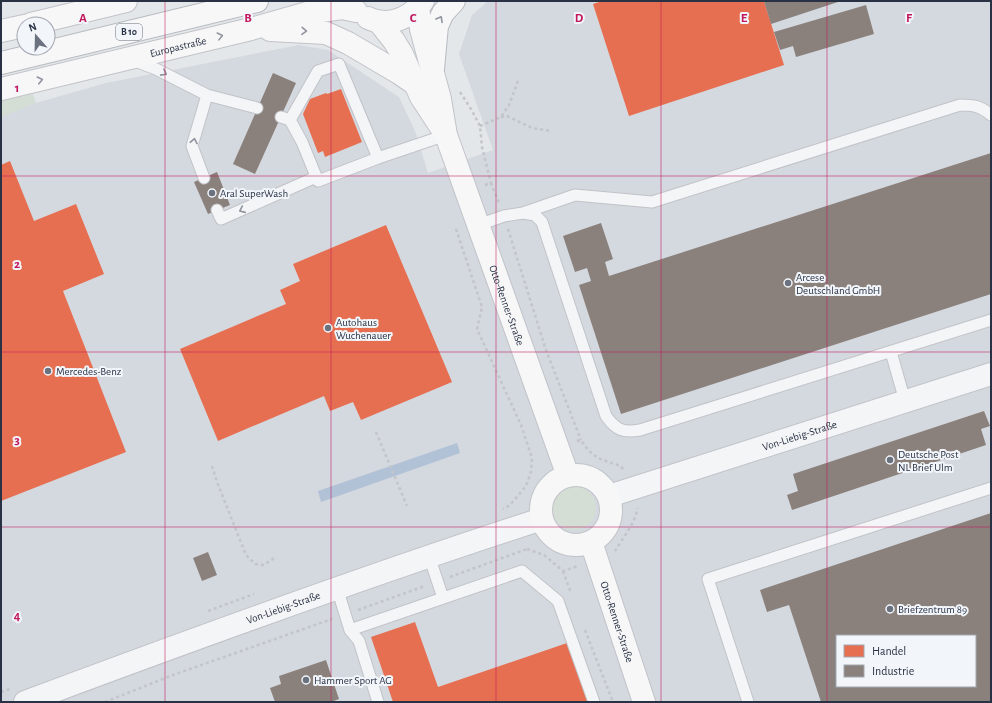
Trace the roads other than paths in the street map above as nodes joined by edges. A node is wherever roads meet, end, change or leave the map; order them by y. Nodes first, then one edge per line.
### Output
1 (126, 1) edge
2 (257, 1) edge
3 (454, 1) edge
4 (421, 5) edge
5 (352, 6) edge
6 (56, 18) edge
7 (379, 22) junction
8 (16, 28) edge
9 (251, 29) junction
10 (1, 31) edge
11 (128, 59) junction
12 (1, 63) edge
13 (433, 69) junction
14 (415, 84) junction
15 (1, 89) edge
16 (207, 95) junction
17 (257, 108) dead end
18 (991, 115) edge
19 (446, 135) junction
20 (378, 158) junction
21 (316, 177) junction
22 (204, 178) dead end
23 (217, 210) dead end
24 (522, 212) junction
25 (478, 226) junction
26 (991, 320) edge
27 (891, 352) junction
28 (991, 374) edge
29 (905, 401) junction
30 (568, 476) junction
31 (991, 488) edge
32 (609, 496) junction
33 (542, 519) junction
34 (594, 551) junction
35 (429, 556) junction
36 (337, 588) junction
37 (443, 598) junction
38 (350, 630) junction
39 (25, 702) edge
40 (378, 702) edge
41 (594, 702) edge
42 (644, 702) edge
43 (748, 702) edge

1 - 6 main road
2 - 12 main road, B 10
13 -> 3 main road
4 - 7 main road
4 - 13 main road, Otto-Renner-Straße
5 - 7 main road
5 - 9 main road, Europastraße
7 - 14 main road, Otto-Renner-Straße
8 - 10 main road
11 -> 9 main road, Europastraße
9 -> 14 main road
15 -> 11 main road, Europastraße
11 -> 16 lane
13 - 19 main road, Otto-Renner-Straße
14 - 19 main road, Otto-Renner-Straße
16 - 17 lane
22 -> 16 lane
18 - 24 lane
19 - 20 lane
19 - 25 main road, Otto-Renner-Straße
20 - 21 lane
20 - 21 lane
21 -> 23 lane
24 - 25 lane
24 - 27 lane
25 - 30 main road, Otto-Renner-Straße
26 - 27 lane
27 - 29 lane
28 - 29 street, Von-Liebig-Straße
29 - 32 street, Von-Liebig-Straße
30 - 32 main road
30 - 33 main road
31 - 43 lane
32 - 34 main road
33 - 34 main road
33 - 35 street, Von-Liebig-Straße
34 - 42 main road, Otto-Renner-Straße
35 - 36 street, Von-Liebig-Straße
35 - 37 lane
36 - 38 lane
36 - 39 street, Von-Liebig-Straße
37 - 38 lane
37 - 41 lane
38 - 40 lane

